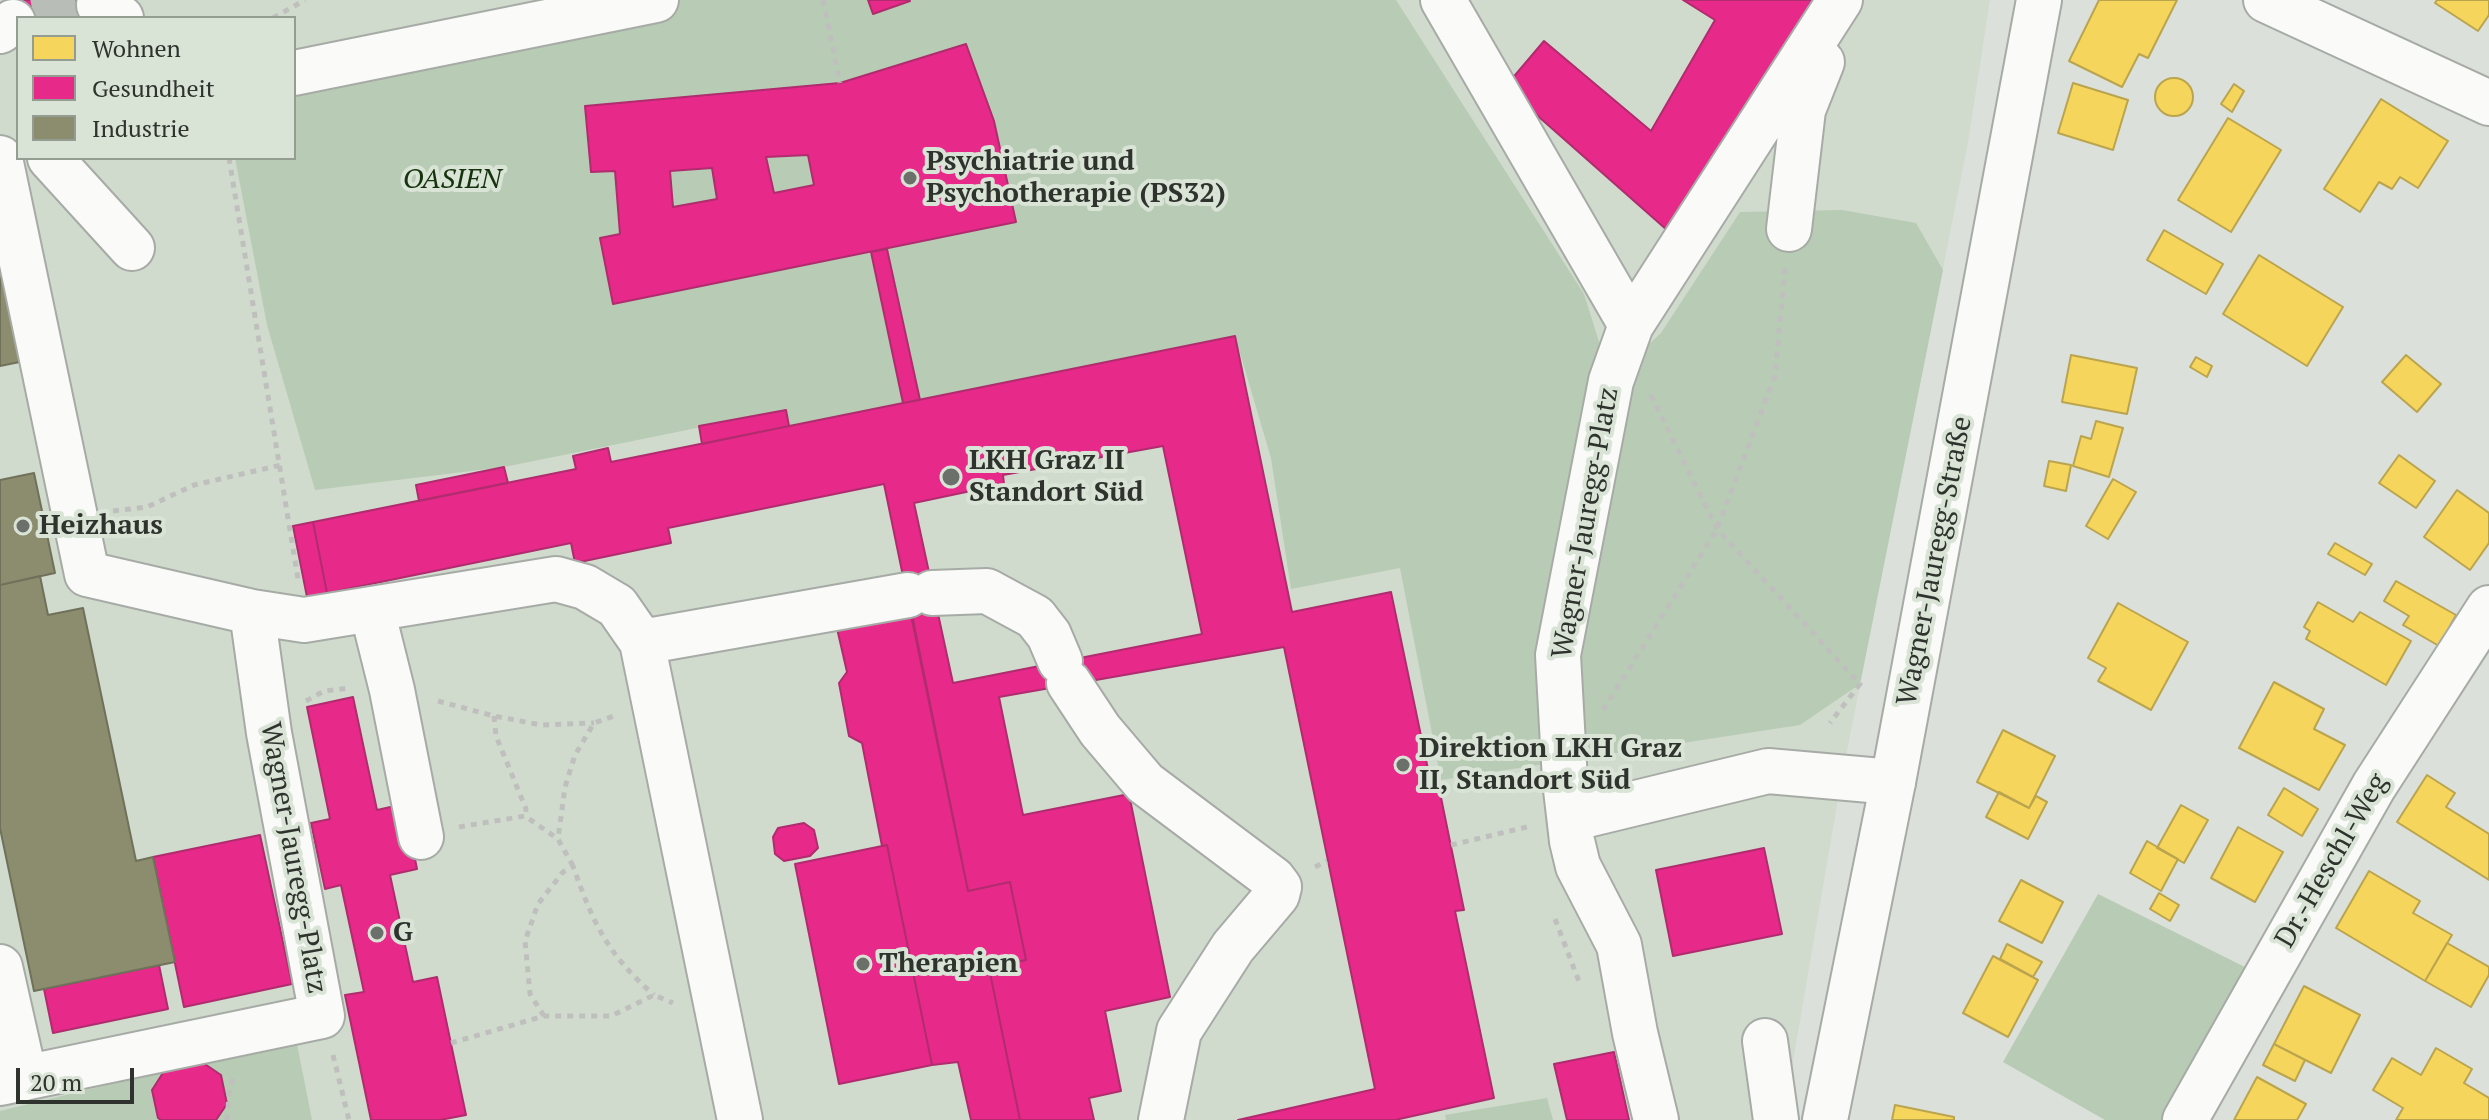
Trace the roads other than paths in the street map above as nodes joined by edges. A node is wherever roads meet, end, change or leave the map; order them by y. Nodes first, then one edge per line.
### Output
1 (656, 0) edge
2 (1443, 0) edge
3 (1843, 0) edge
4 (2039, 0) edge
5 (2266, 0) edge
6 (296, 73) edge
7 (2489, 103) edge
8 (0, 158) edge
9 (52, 160) edge
10 (1789, 229) road end
11 (132, 248) dead end
12 (1631, 325) junction
13 (2489, 608) edge
14 (372, 610) junction
15 (252, 612) junction
16 (642, 642) junction
17 (1893, 782) junction
18 (1570, 819) junction
19 (421, 837) road end
20 (0, 967) edge
21 (1765, 1041) dead end
22 (13, 1081) edge
23 (740, 1120) edge
24 (1161, 1120) edge
25 (1656, 1120) edge
26 (1776, 1120) edge
27 (1825, 1120) edge
28 (2185, 1120) edge

1 - 6 main road
2 - 12 main road
3 - 10 main road
3 - 12 main road, Wagner-Jauregg-Platz
4 - 17 main road, Wagner-Jauregg-Straße
5 - 7 main road
8 - 15 main road
9 - 11 main road
12 - 18 main road, Wagner-Jauregg-Platz
13 - 28 main road, Dr.-Heschl-Weg
14 - 15 main road
14 - 16 main road
14 - 19 main road
15 - 22 main road, Wagner-Jauregg-Platz
16 - 23 main road
16 - 24 main road
17 - 18 main road
17 - 27 main road, Wagner-Jauregg-Straße
18 - 25 main road, Wagner-Jauregg-Platz
20 - 22 main road
21 - 26 main road

